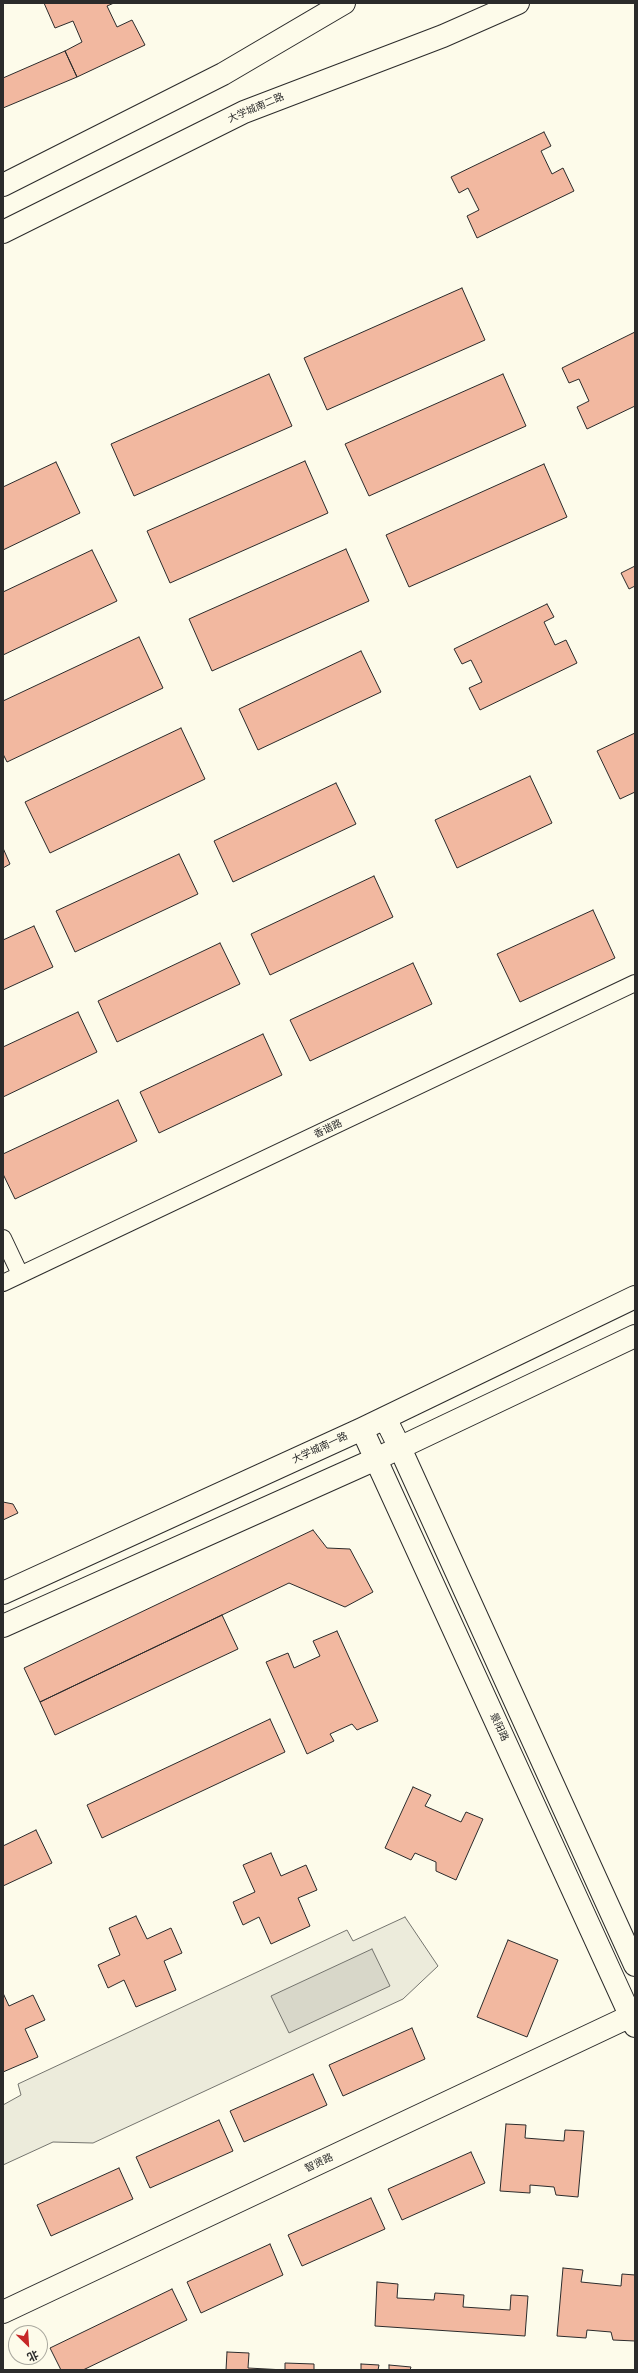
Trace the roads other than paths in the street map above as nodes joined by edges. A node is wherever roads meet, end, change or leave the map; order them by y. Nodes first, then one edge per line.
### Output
1 (344, 3) edge
2 (518, 3) edge
3 (3, 185) edge
4 (3, 232) edge
5 (635, 983) edge
6 (3, 1238) edge
7 (20, 1274) junction
8 (3, 1283) edge
9 (635, 1297) edge
10 (635, 1336) edge
11 (385, 1418) junction
12 (362, 1429) junction
13 (400, 1448) junction
14 (376, 1459) junction
15 (3, 1593) edge
16 (3, 1626) edge
17 (635, 1965) edge
18 (634, 2018) edge
19 (3, 2312) edge

1 - 3 main road
2 - 4 main road, 大学城南二路
5 - 7 street, 香谐路
6 - 7 street
7 - 8 street, 香谐路
9 - 11 main road, 大学城南一路
10 - 13 main road
11 - 12 main road, 大学城南一路
11 - 13 main road
12 - 14 main road, 景阳路
12 - 15 main road, 大学城南一路
13 - 14 main road
13 - 17 main road
14 - 16 main road
14 - 18 main road, 景阳路
18 - 19 main road, 智贤路

